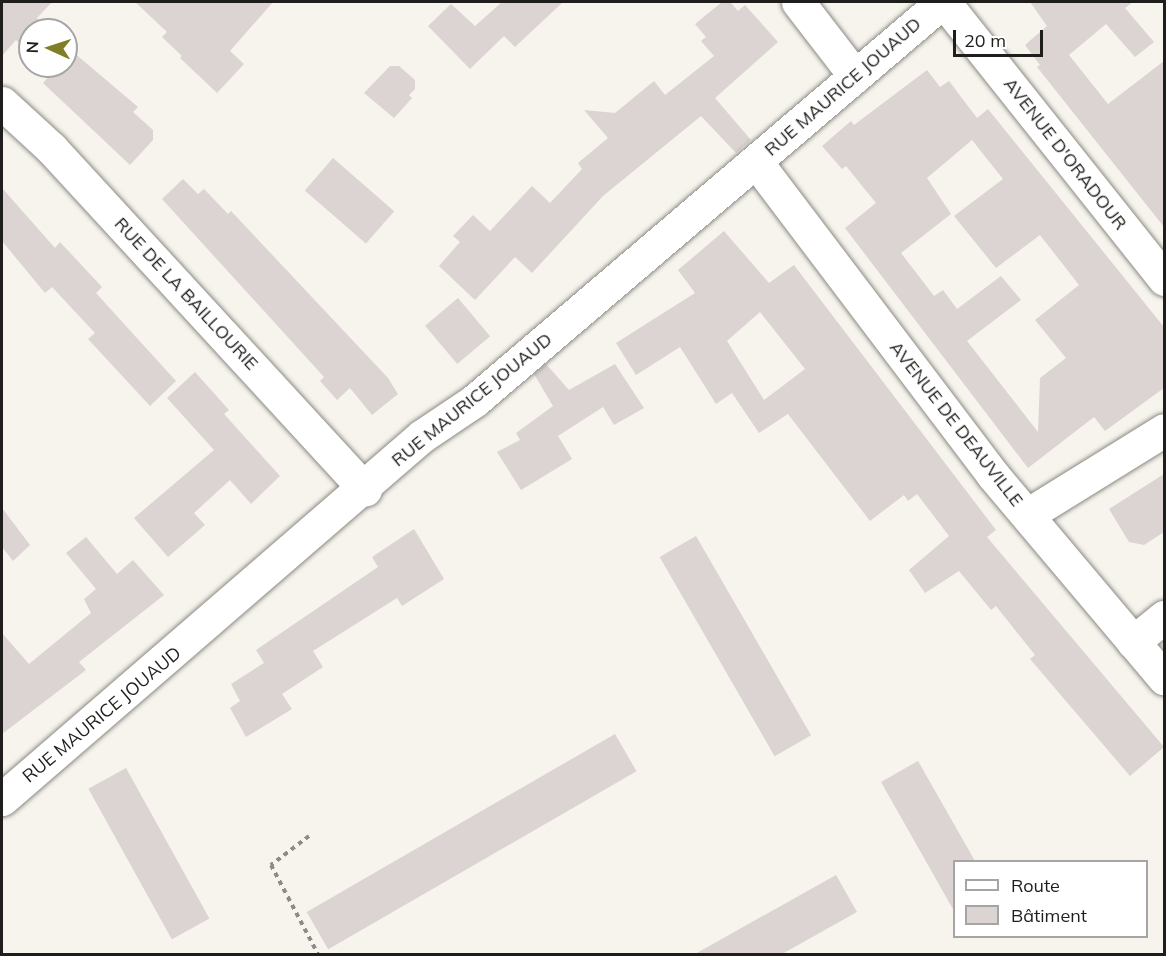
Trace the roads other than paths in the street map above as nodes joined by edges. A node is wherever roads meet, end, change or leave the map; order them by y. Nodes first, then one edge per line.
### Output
1 (798, 2) edge
2 (943, 2) edge
3 (855, 76) junction
4 (2, 103) edge
5 (757, 163) junction
6 (1164, 279) edge
7 (1164, 430) edge
8 (365, 489) junction
9 (1027, 515) junction
10 (1164, 618) edge
11 (1133, 642) junction
12 (1164, 678) edge
13 (2, 800) edge

1 - 3 street
2 - 3 street, RUE MAURICE JOUAUD
2 - 6 street, AVENUE D'ORADOUR
3 - 5 street, RUE MAURICE JOUAUD
4 - 8 street, RUE DE LA BAILLOURIE
5 - 8 street, RUE MAURICE JOUAUD
5 - 9 street, AVENUE DE DEAUVILLE
7 - 9 street
8 - 13 street, RUE MAURICE JOUAUD
9 - 11 street, AVENUE DE DEAUVILLE
10 - 11 street
11 - 12 street, AVENUE DE DEAUVILLE

